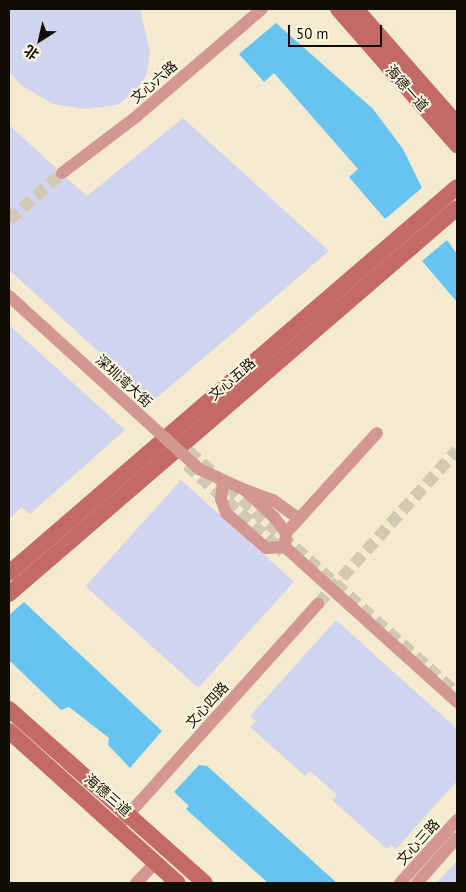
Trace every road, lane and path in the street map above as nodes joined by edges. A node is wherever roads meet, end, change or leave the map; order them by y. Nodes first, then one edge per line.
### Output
1 (262, 9) edge
2 (338, 9) edge
3 (356, 9) edge
4 (457, 124) edge
5 (457, 145) edge
6 (62, 173) tunnel mouth
7 (457, 187) edge
8 (457, 208) edge
9 (9, 296) edge
10 (377, 433) dead end
11 (223, 482) junction
12 (251, 492) junction
13 (292, 526) junction
14 (285, 547) junction
15 (9, 574) edge
16 (9, 594) edge
17 (318, 604) tunnel mouth
18 (457, 702) edge
19 (9, 708) edge
20 (9, 731) edge
21 (129, 814) junction
22 (457, 820) edge
23 (118, 826) junction
24 (457, 838) edge
25 (155, 863) junction
26 (136, 883) edge
27 (178, 883) edge
28 (205, 883) edge
29 (400, 883) edge
30 (417, 883) edge

1 - 6 street, 文心六路
2 - 5 street, 海德一道
3 - 4 street, 海德一道
7 - 15 street, 文心五路
8 - 16 street, 文心五路
9 - 11 street, 深圳湾大街, bridge
10 - 13 street
11 - 12 street, 深圳湾大街, bridge
11 - 14 street, bridge
12 - 13 street, 深圳湾大街, bridge
12 - 13 street
13 - 14 street, bridge
14 - 18 street, bridge
17 - 21 street, 文心四路
19 - 21 street, 海德三道
20 - 23 street, 海德三道
21 - 23 street, 文心四路
21 - 28 street, 海德三道
22 - 29 street, 文心三路
23 - 25 street, 海德三道
24 - 30 street, 文心三路
25 - 26 street
25 - 27 street, 海德三道

